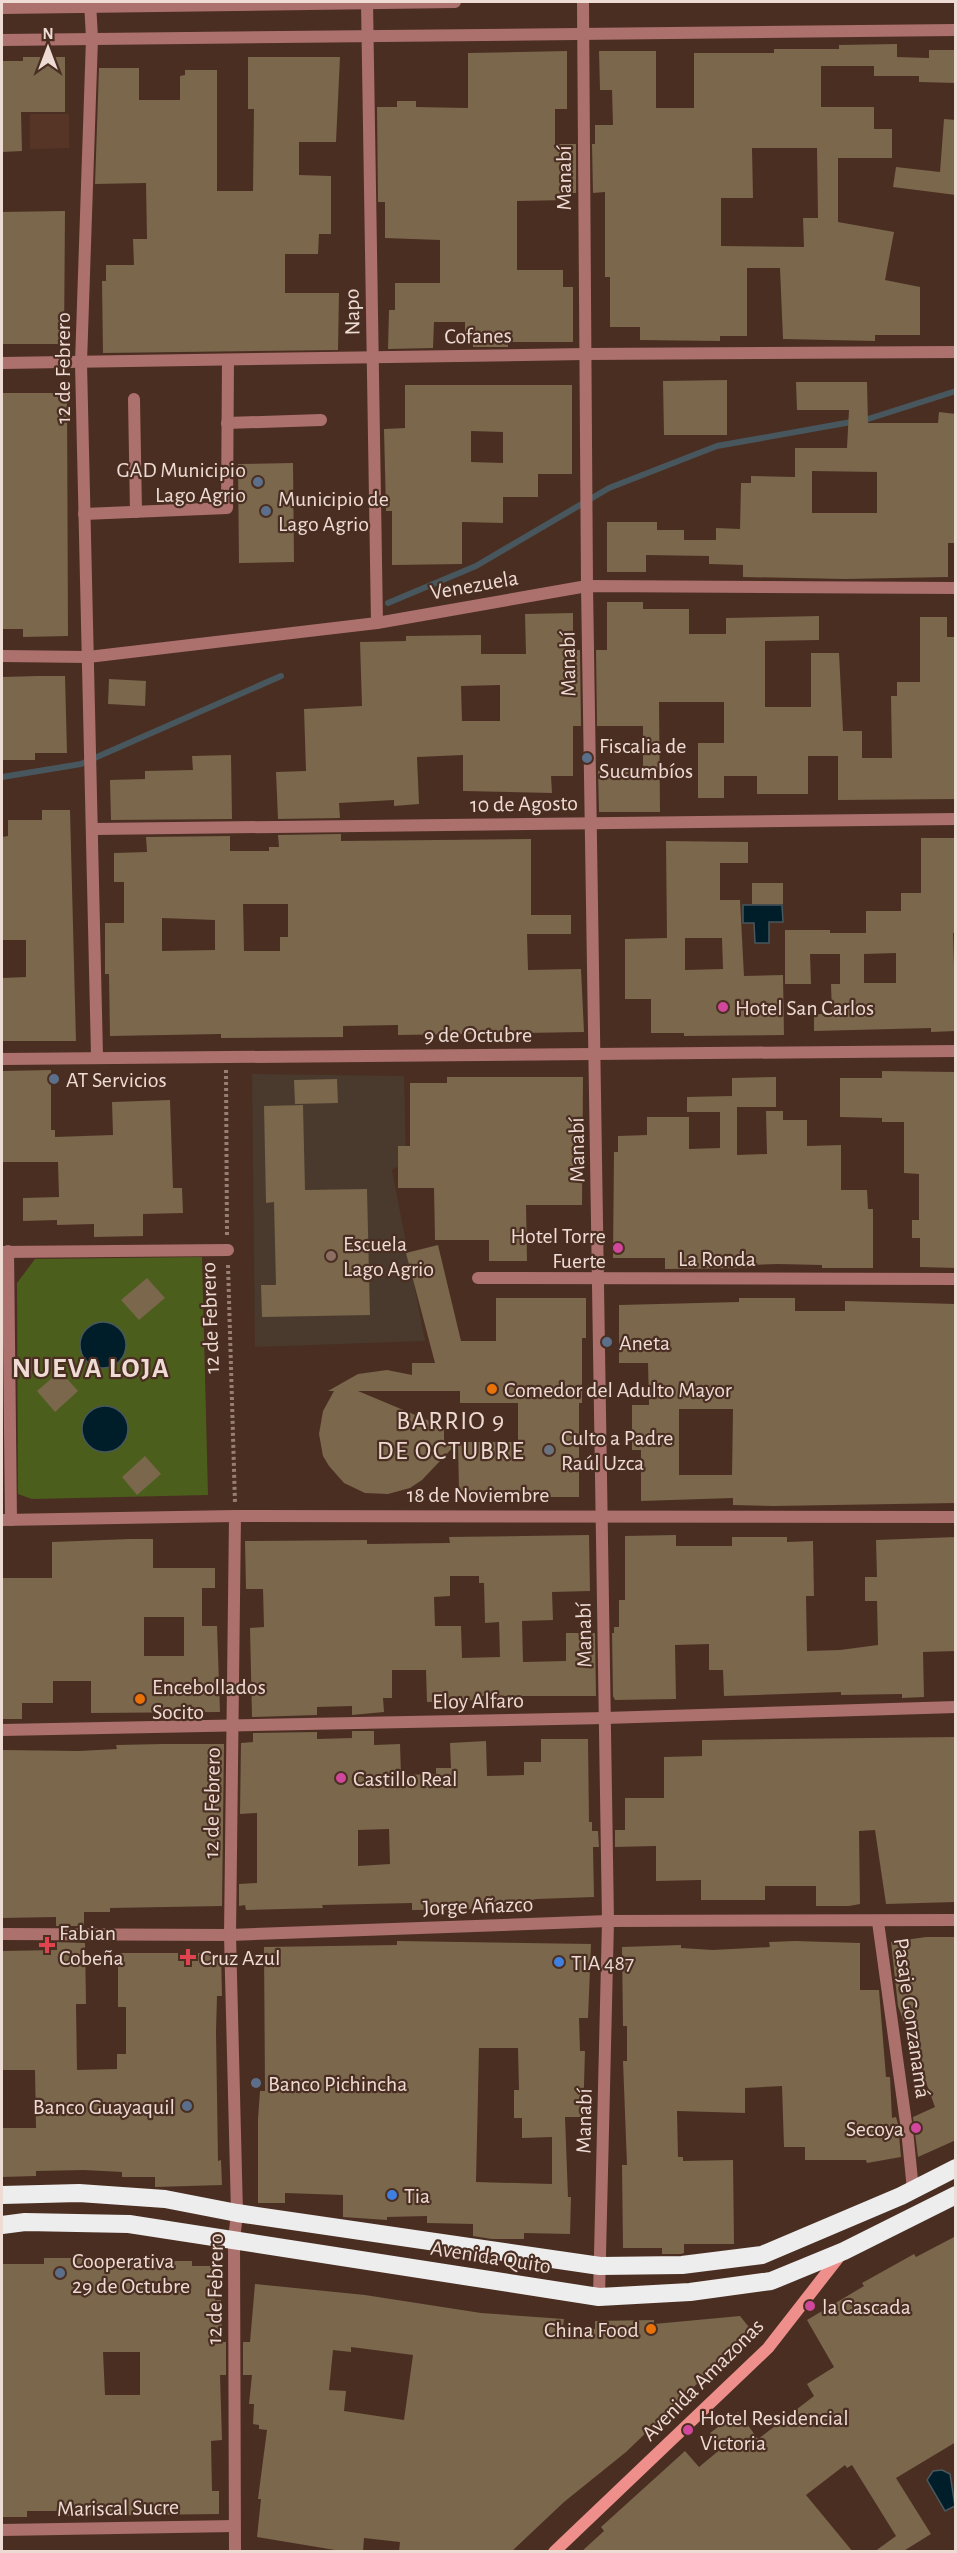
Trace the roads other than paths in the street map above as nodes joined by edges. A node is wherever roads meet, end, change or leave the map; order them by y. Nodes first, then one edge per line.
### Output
1 (367, 2) edge
2 (455, 2) edge
3 (584, 2) edge
4 (90, 3) edge
5 (2, 8) edge
6 (956, 30) edge
7 (584, 35) junction
8 (367, 36) junction
9 (92, 38) junction
10 (2, 40) edge
11 (956, 352) edge
12 (585, 354) junction
13 (373, 358) junction
14 (228, 360) junction
15 (2, 363) edge
16 (81, 363) junction
17 (134, 399) dead end
18 (321, 420) dead end
19 (227, 423) junction
20 (136, 512) junction
21 (84, 513) junction
22 (587, 586) junction
23 (956, 588) edge
24 (377, 623) junction
25 (2, 656) edge
26 (88, 657) junction
27 (956, 819) edge
28 (590, 823) junction
29 (94, 829) junction
30 (956, 1051) edge
31 (595, 1054) junction
32 (97, 1056) junction
33 (2, 1059) edge
34 (228, 1250) road end
35 (4, 1252) edge
36 (478, 1278) dead end
37 (600, 1279) junction
38 (956, 1279) edge
39 (603, 1515) junction
40 (235, 1516) junction
41 (956, 1517) edge
42 (6, 1520) edge
43 (956, 1707) edge
44 (605, 1718) junction
45 (233, 1727) junction
46 (2, 1731) edge
47 (956, 1920) edge
48 (608, 1921) junction
49 (878, 1922) junction
50 (2, 1934) edge
51 (230, 1935) junction
52 (956, 2168) edge
53 (913, 2190) junction
54 (2, 2195) edge
55 (956, 2195) edge
56 (237, 2212) junction
57 (2, 2225) edge
58 (234, 2240) junction
59 (844, 2251) junction
60 (600, 2266) junction
61 (599, 2297) junction
62 (234, 2526) junction
63 (2, 2530) edge
64 (235, 2552) edge
65 (554, 2552) edge

1 - 2 street
1 - 4 street
1 - 8 street, Napo
3 - 7 street, Manabí
4 - 5 street
4 - 9 street, 12 de Febrero
6 - 7 street
7 - 8 street
7 - 12 street, Manabí
8 - 9 street
8 - 13 street, Napo
9 - 10 street
9 - 16 street, 12 de Febrero
11 - 12 street, Cofanes
12 - 13 street, Cofanes
12 - 22 street, Manabí
13 - 14 street, Cofanes
13 - 24 street, Napo
14 - 16 street, Cofanes
14 - 19 street
15 - 16 street, Cofanes
16 - 21 street, 12 de Febrero
17 - 20 street
18 - 19 street
19 - 20 street
20 - 21 street
21 - 26 street, 12 de Febrero
22 - 23 street, Venezuela
22 - 24 street, Venezuela
22 - 28 street, Manabí
24 - 26 street, Venezuela
25 - 26 street, Venezuela
26 - 29 street, 12 de Febrero
27 - 28 street, 10 de Agosto
28 - 29 street, 10 de Agosto
28 - 31 street, Manabí
29 - 32 street
30 - 31 street, 9 de Octubre
31 - 32 street, 9 de Octubre
31 - 37 street, Manabí
32 - 33 street, 9 de Octubre
34 - 35 street
35 - 42 street
36 - 37 street, La Ronda
37 - 38 street, La Ronda
37 - 39 street, Manabí
39 - 40 street, 18 de Noviembre
39 - 41 street, 18 de Noviembre
39 - 44 street, Manabí
40 - 42 street, 18 de Noviembre
40 - 45 street, 12 de Febrero
43 - 44 street, Eloy Alfaro
44 - 45 street, Eloy Alfaro
44 - 48 street, Manabí
45 - 46 street, Eloy Alfaro
45 - 51 street, 12 de Febrero
47 - 49 street, Jorge Añazco
48 - 49 street, Jorge Añazco
48 - 51 street, Jorge Añazco
48 - 60 street, Manabí
49 - 53 street, Pasaje Gonzanamá
50 - 51 street, Jorge Añazco
51 - 56 street, 12 de Febrero
52 - 53 highway, Avenida Quito
53 - 60 highway, Avenida Quito
54 - 56 highway, Avenida Quito
55 - 59 highway, Avenida Quito
56 - 58 street, 12 de Febrero
56 - 60 highway, Avenida Quito
57 - 58 highway, Avenida Quito
58 - 61 highway, Avenida Quito
58 - 62 street, 12 de Febrero
59 - 61 highway, Avenida Quito
59 - 65 main road, Avenida Amazonas
60 - 61 street, Manabí
62 - 63 street, Mariscal Sucre
62 - 64 street, 12 de Febrero

